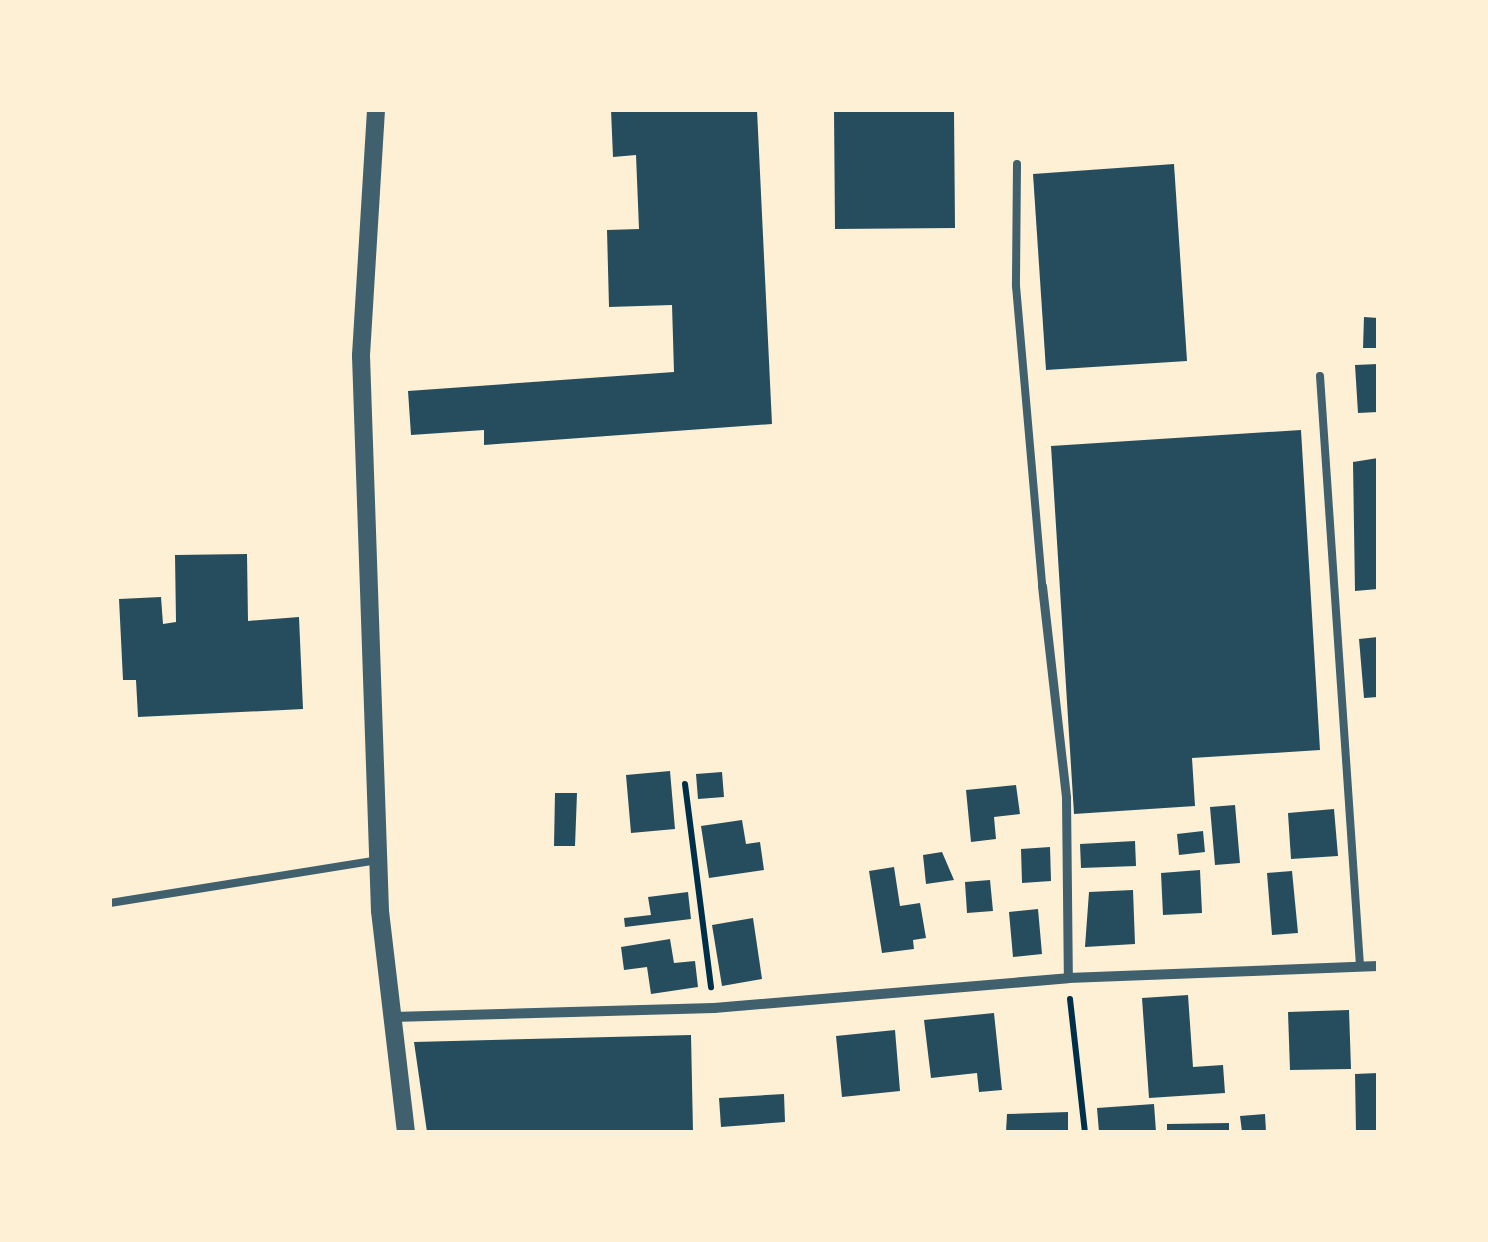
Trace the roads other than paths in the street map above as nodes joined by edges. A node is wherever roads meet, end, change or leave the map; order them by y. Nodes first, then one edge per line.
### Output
1 (376, 110) edge
2 (1016, 164) dead end
3 (1320, 376) dead end
4 (1042, 586) joint
5 (378, 860) junction
6 (110, 903) edge
7 (1360, 966) junction
8 (1378, 966) edge
9 (1068, 978) junction
10 (393, 1017) junction
11 (406, 1132) edge

1 - 5 street
2 - 4 lane
3 - 7 lane
4 - 9 street
5 - 6 lane
5 - 10 street
7 - 8 street
7 - 9 street
9 - 10 street
10 - 11 street

